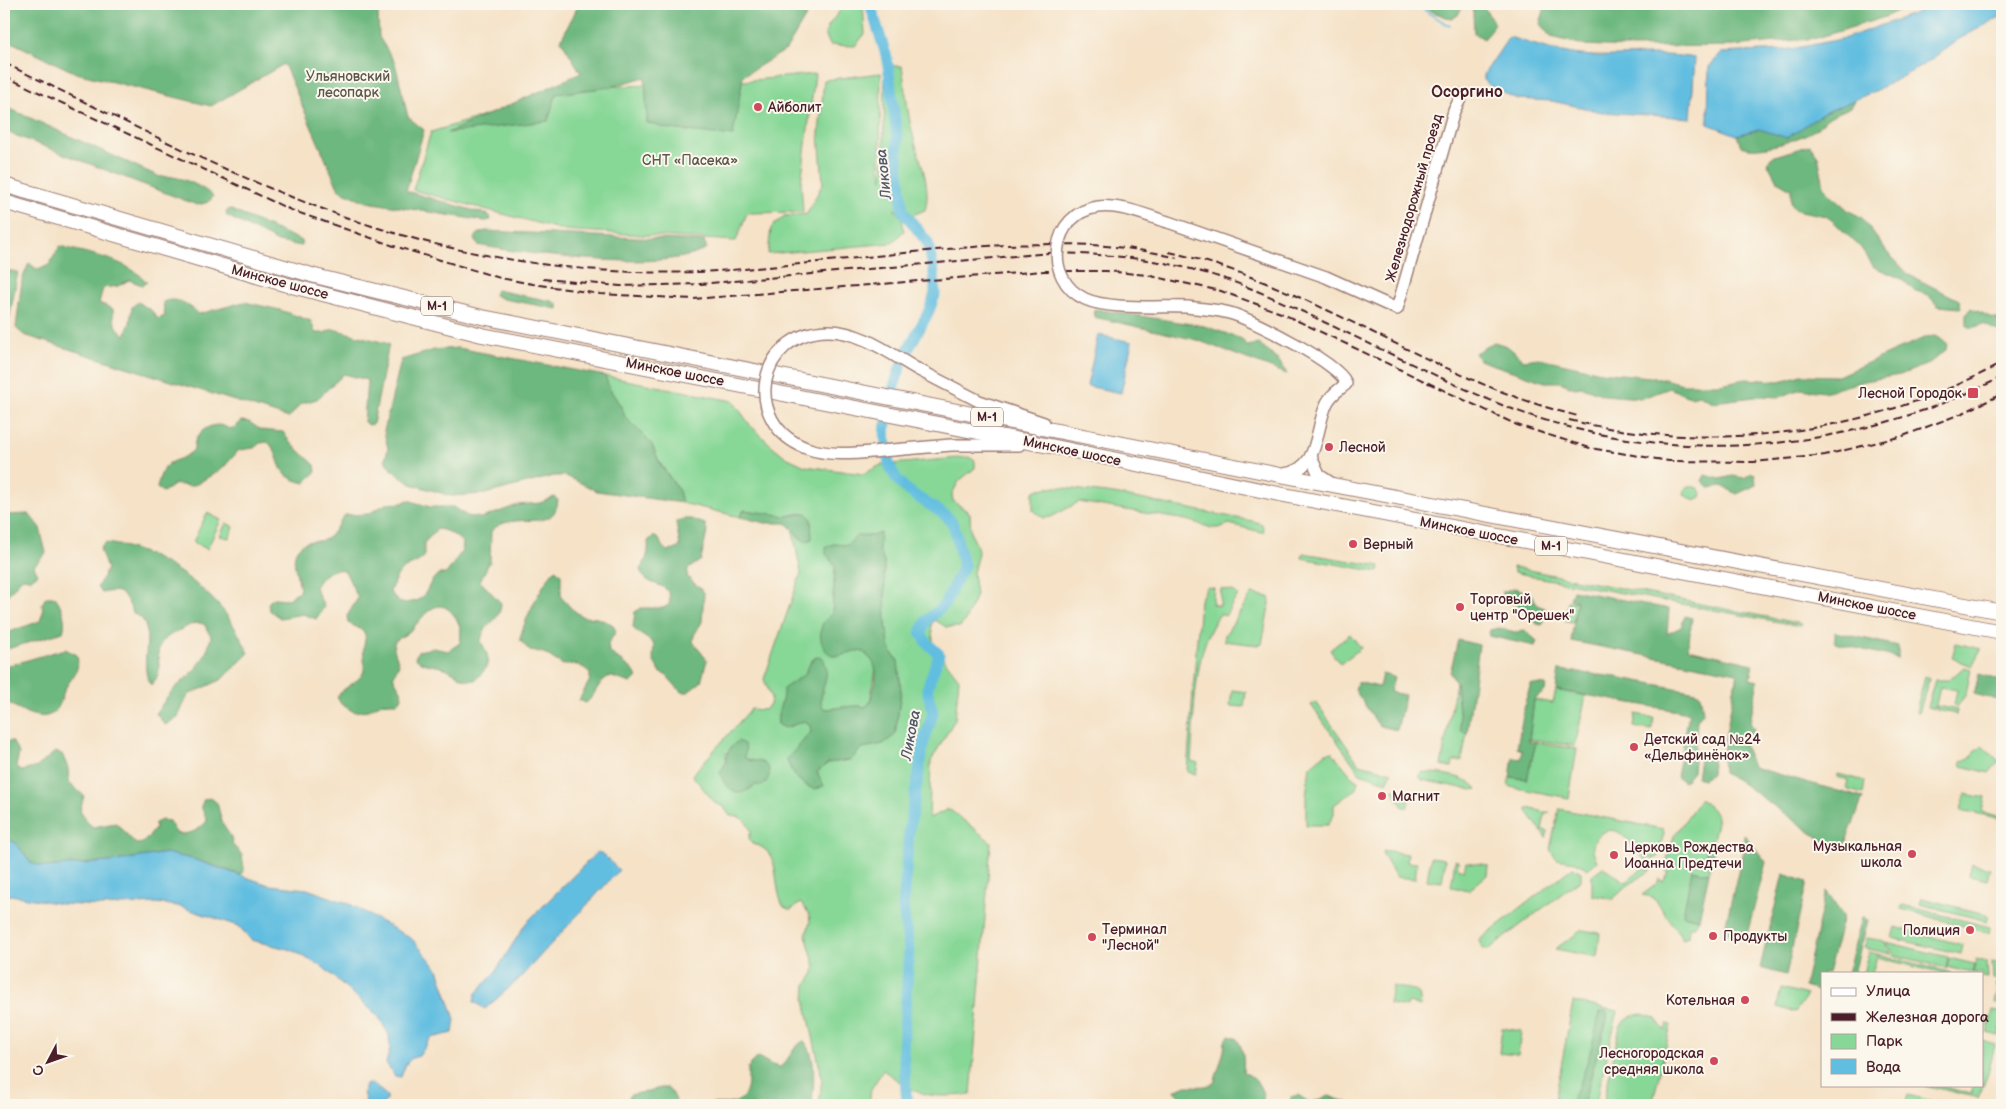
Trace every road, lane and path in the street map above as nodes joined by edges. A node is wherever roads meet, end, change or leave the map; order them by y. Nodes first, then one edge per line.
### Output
1 (1462, 95) dead end
2 (4, 185) edge
3 (4, 202) edge
4 (1072, 433) junction
5 (1065, 448) junction
6 (1311, 456) junction
7 (1280, 475) junction
8 (1338, 486) junction
9 (2002, 612) edge
10 (2002, 632) edge

1 - 6 street, Железнодорожный проезд, bridge
2 - 4 highway, Минское шоссе / М-1
3 - 5 highway, Минское шоссе / М-1
4 - 5 street, bridge
4 - 7 highway, Минское шоссе / М-1
5 - 10 highway, Минское шоссе / М-1
6 - 7 street
6 - 8 street
7 - 8 highway, Минское шоссе / М-1
8 - 9 highway, Минское шоссе / М-1

